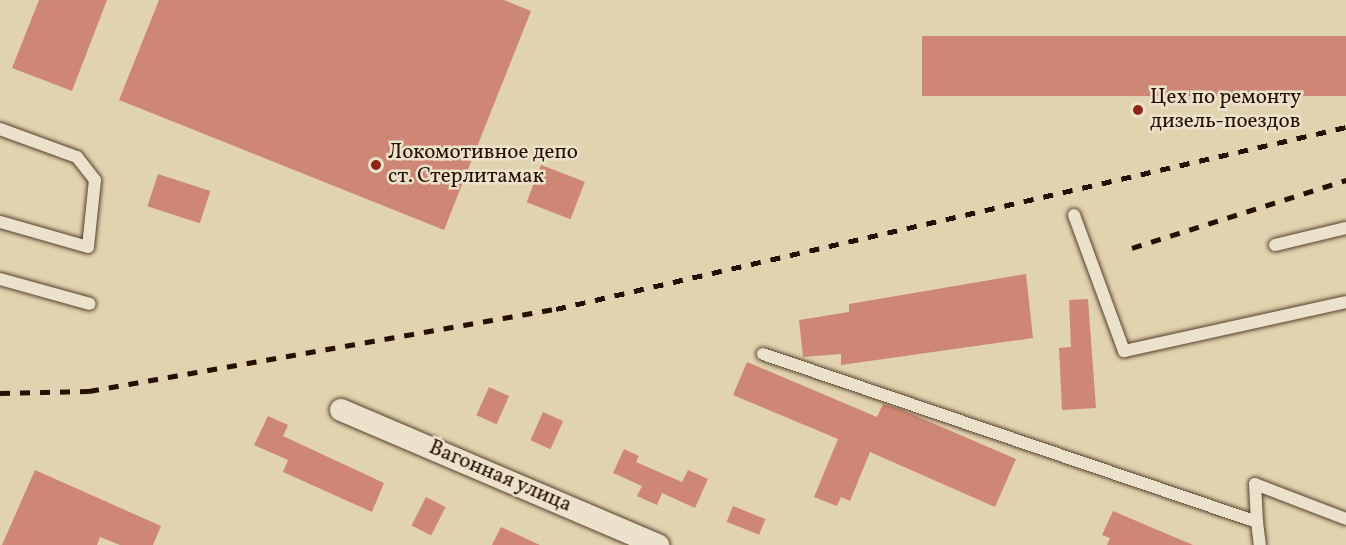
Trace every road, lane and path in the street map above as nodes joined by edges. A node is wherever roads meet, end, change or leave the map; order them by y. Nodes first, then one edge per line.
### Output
1 (0, 129) edge
2 (1074, 214) dead end
3 (0, 222) edge
4 (1346, 228) edge
5 (1275, 245) dead end
6 (0, 279) edge
7 (1346, 302) edge
8 (90, 304) dead end
9 (763, 354) dead end
10 (341, 410) dead end
11 (1346, 519) edge
12 (1257, 522) junction
13 (658, 545) edge
14 (1260, 545) edge

1 - 3 lane
2 - 7 lane
4 - 5 lane
6 - 8 lane
9 - 12 lane
10 - 13 street, Вагонная улица
11 - 12 lane
12 - 14 lane

